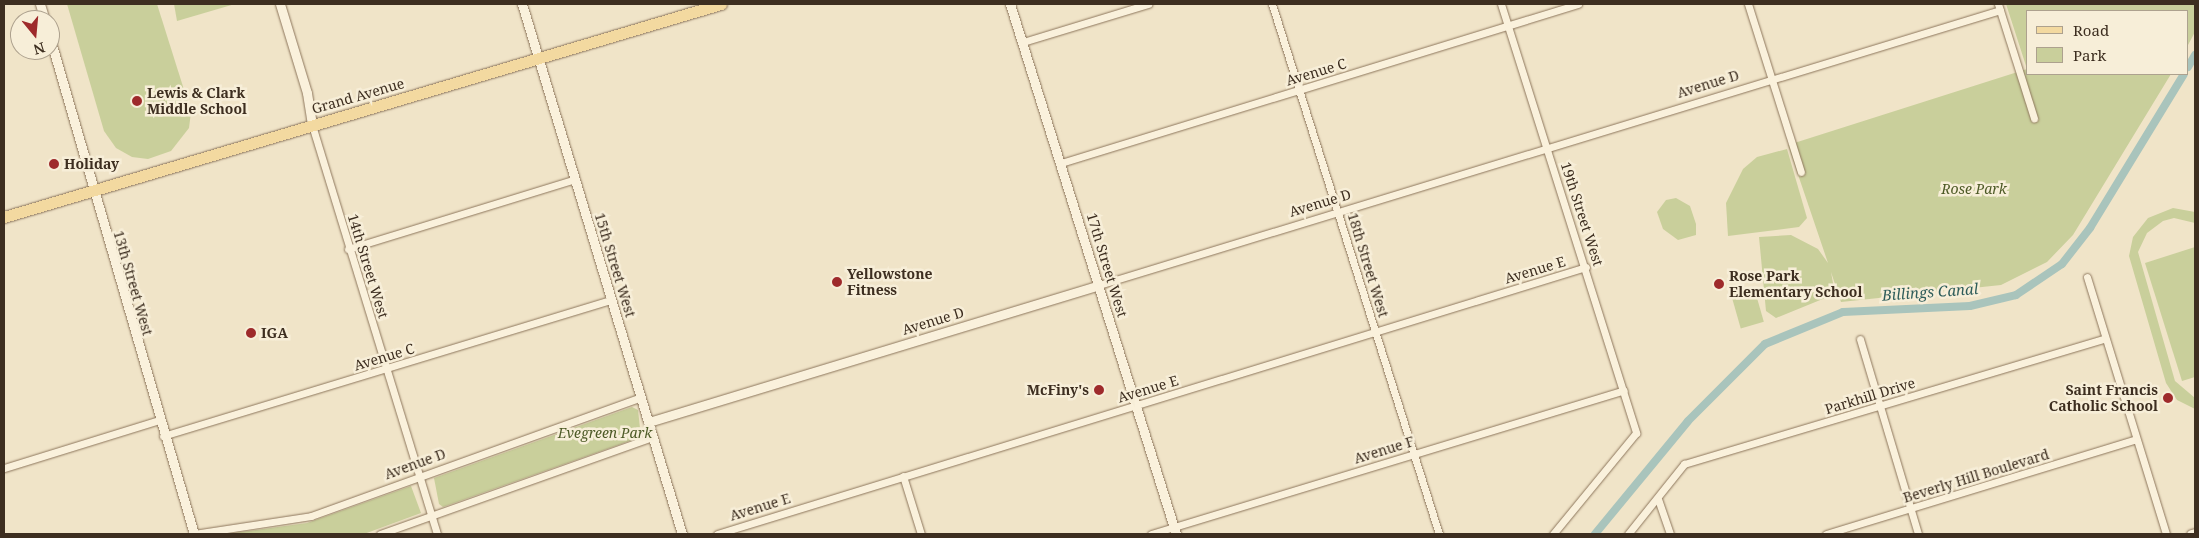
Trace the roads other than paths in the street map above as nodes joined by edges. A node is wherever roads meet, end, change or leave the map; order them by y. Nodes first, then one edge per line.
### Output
1 (280, 4) edge
2 (522, 4) edge
3 (721, 4) edge
4 (1010, 4) edge
5 (1148, 4) edge
6 (1272, 4) edge
7 (1502, 4) edge
8 (1578, 4) edge
9 (1748, 4) edge
10 (1999, 7) edge
11 (1508, 25) junction
12 (1023, 42) junction
13 (538, 58) junction
14 (56, 60) edge
15 (1772, 79) junction
16 (1300, 90) junction
17 (2034, 118) dead end
18 (312, 125) junction
19 (1547, 147) junction
20 (1061, 163) junction
21 (1801, 172) dead end
22 (575, 179) junction
23 (92, 190) junction
24 (1338, 212) junction
25 (4, 217) edge
26 (348, 249) junction
27 (1586, 268) junction
28 (2087, 277) dead end
29 (1098, 285) junction
30 (612, 300) junction
31 (1376, 332) junction
32 (2103, 339) junction
33 (1860, 340) dead end
34 (385, 370) junction
35 (1624, 390) junction
36 (641, 397) junction
37 (1137, 405) junction
38 (1880, 406) junction
39 (159, 420) junction
40 (649, 422) junction
41 (163, 436) junction
42 (653, 437) junction
43 (2134, 440) junction
44 (1414, 454) junction
45 (4, 468) edge
46 (903, 476) junction
47 (419, 477) junction
48 (1658, 498) junction
49 (1911, 509) junction
50 (432, 516) junction
51 (1175, 531) edge
52 (2195, 533) edge
53 (194, 534) edge
54 (380, 534) edge
55 (437, 534) edge
56 (682, 534) edge
57 (717, 534) edge
58 (921, 534) edge
59 (1151, 534) edge
60 (1439, 534) edge
61 (1553, 534) edge
62 (1628, 534) edge
63 (1670, 534) edge
64 (1826, 534) edge
65 (1918, 534) edge
66 (2166, 534) edge
67 (2191, 534) edge

1 - 18 street, 14th Street West
2 - 13 street, 15th Street West
3 - 13 main road, Grand Avenue
4 - 12 street, 17th Street West
5 - 12 street
6 - 16 street, 18th Street West
7 - 11 street, 19th Street West
8 - 11 street, Avenue C
9 - 15 street
10 - 15 street, Avenue D
10 - 17 street
11 - 16 street, Avenue C
11 - 19 street, 19th Street West
12 - 20 street, 17th Street West
13 - 18 main road, Grand Avenue
13 - 22 street, 15th Street West
14 - 23 street, 13th Street West
15 - 19 street, Avenue D
15 - 21 street
16 - 20 street, Avenue C
16 - 24 street, 18th Street West
18 - 23 main road, Grand Avenue
18 - 26 street, 14th Street West
19 - 24 street, Avenue D
19 - 27 street, 19th Street West
20 - 29 street, 17th Street West
22 - 26 street
22 - 30 street, 15th Street West
23 - 25 main road, Grand Avenue
23 - 39 street, 13th Street West
24 - 29 street, Avenue D
24 - 31 street, 18th Street West
26 - 34 street, 14th Street West
27 - 31 street, Avenue E
27 - 35 street, 19th Street West
28 - 32 street
29 - 37 street, 17th Street West
29 - 40 street, Avenue D
30 - 34 street, Avenue C
30 - 36 street, 15th Street West
31 - 37 street, Avenue E
31 - 44 street, 18th Street West
32 - 38 street, Parkhill Drive
32 - 43 street
33 - 38 street
34 - 41 street, Avenue C
34 - 47 street, 14th Street West
35 - 44 street, Avenue F
35 - 61 street, 19th Street West
36 - 40 street, 15th Street West
36 - 47 street, Avenue D
37 - 46 street, Avenue E
37 - 51 street, 17th Street West
38 - 48 street, Parkhill Drive
38 - 49 street
39 - 41 street, 13th Street West
39 - 45 street
40 - 42 street, 15th Street West
41 - 53 street, 13th Street West
42 - 50 street
42 - 56 street, 15th Street West
43 - 49 street, Beverly Hill Boulevard
43 - 66 street
44 - 51 street, Avenue F
44 - 60 street, 18th Street West
46 - 57 street, Avenue E
46 - 58 street
47 - 50 street, 14th Street West
47 - 53 street, Avenue D
48 - 62 street, Parkhill Drive
48 - 63 street
49 - 64 street, Beverly Hill Boulevard
49 - 65 street
50 - 54 street
50 - 55 street, 14th Street West
51 - 59 street, Avenue F
52 - 67 street

